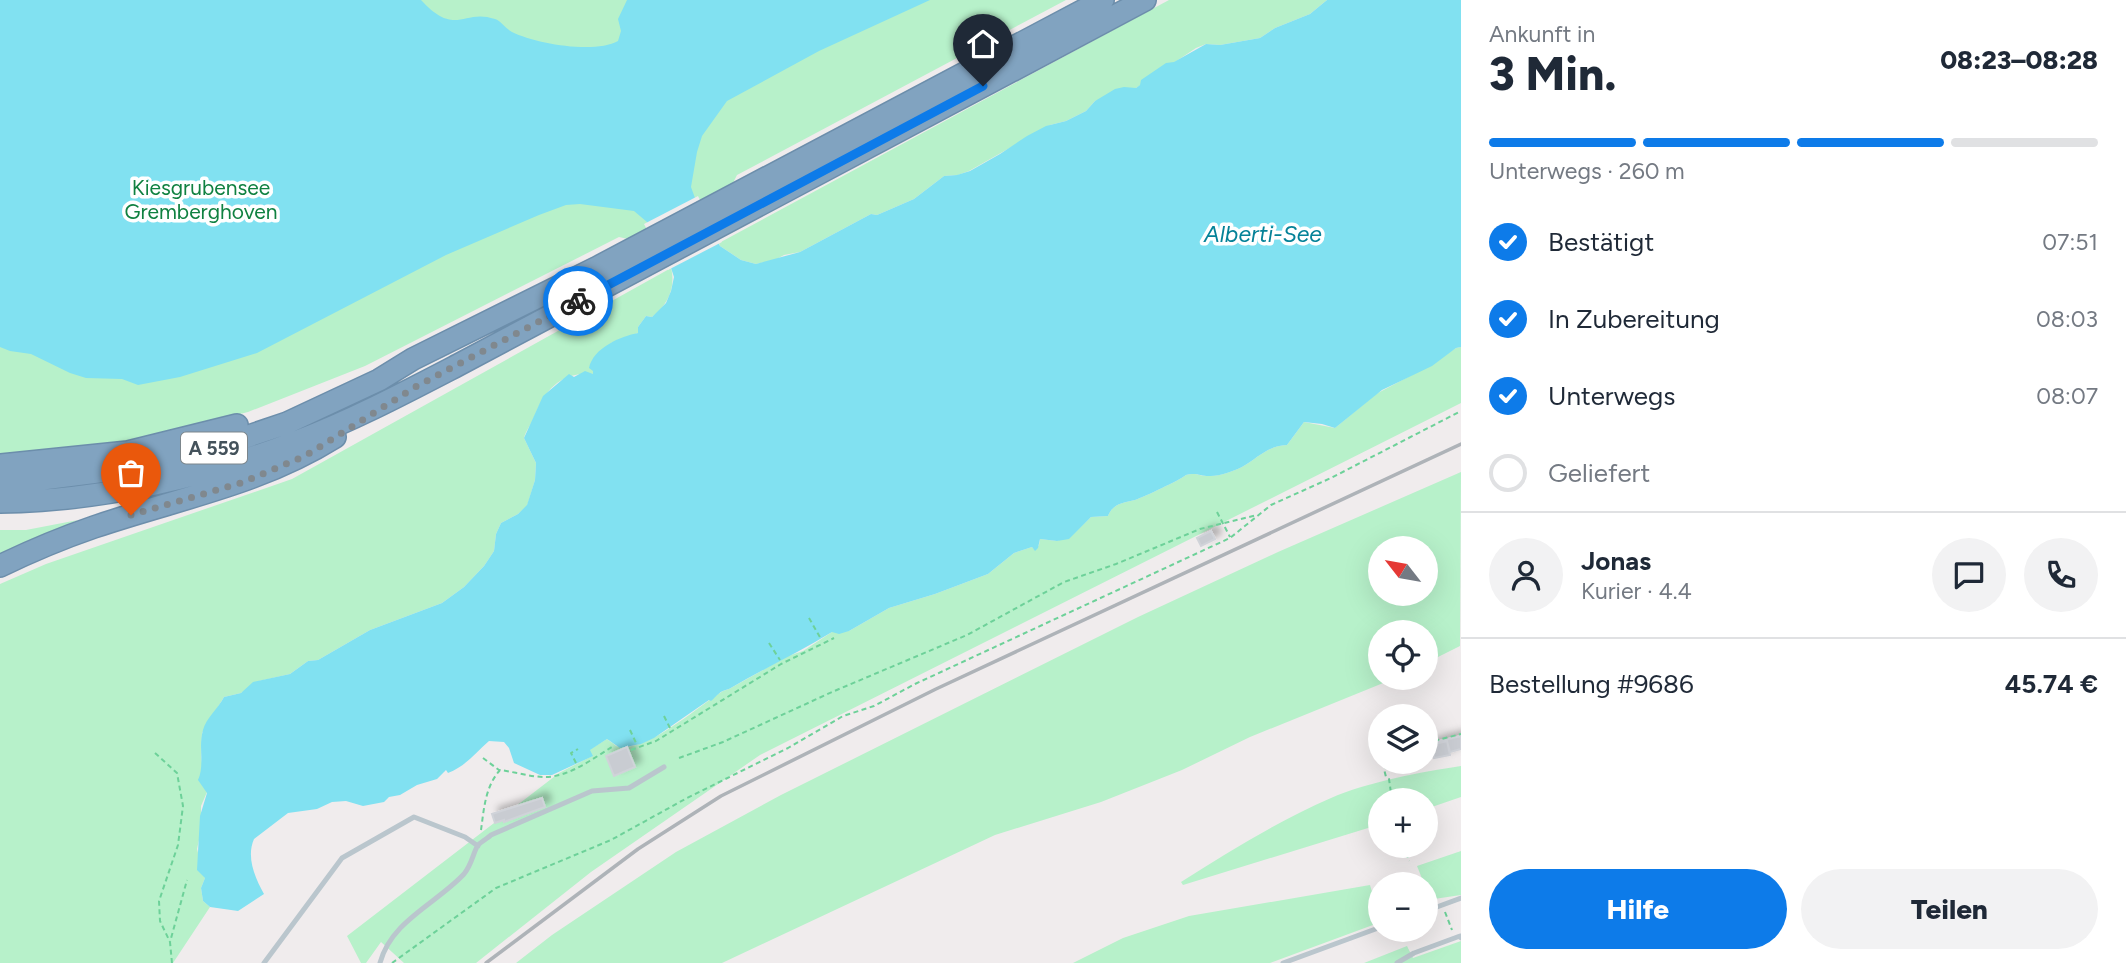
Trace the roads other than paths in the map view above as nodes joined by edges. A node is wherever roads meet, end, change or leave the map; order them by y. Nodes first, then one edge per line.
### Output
1 (1103, 0) edge
2 (1145, 0) edge
3 (726, 210) junction
4 (637, 257) junction
5 (412, 359) junction
6 (417, 386) junction
7 (0, 465) edge
8 (0, 482) edge
9 (0, 502) edge
10 (0, 566) edge
11 (664, 767) dead end
12 (478, 846) junction
13 (1461, 898) edge
14 (1438, 907) edge
15 (1368, 932) edge
16 (1458, 938) edge
17 (264, 963) edge
18 (380, 963) edge
19 (1283, 963) edge
20 (1397, 963) edge

1 - 3 highway, A 559
2 - 3 highway, A 559
3 - 4 highway, A 559
4 - 5 highway, A 559
4 - 6 highway, A 559
5 - 7 highway
5 - 8 highway, A 559
6 - 9 highway, A 559
6 - 10 highway
11 - 12 lane
12 - 17 lane
12 - 18 lane
13 - 14 lane
15 - 19 lane
16 - 20 lane

